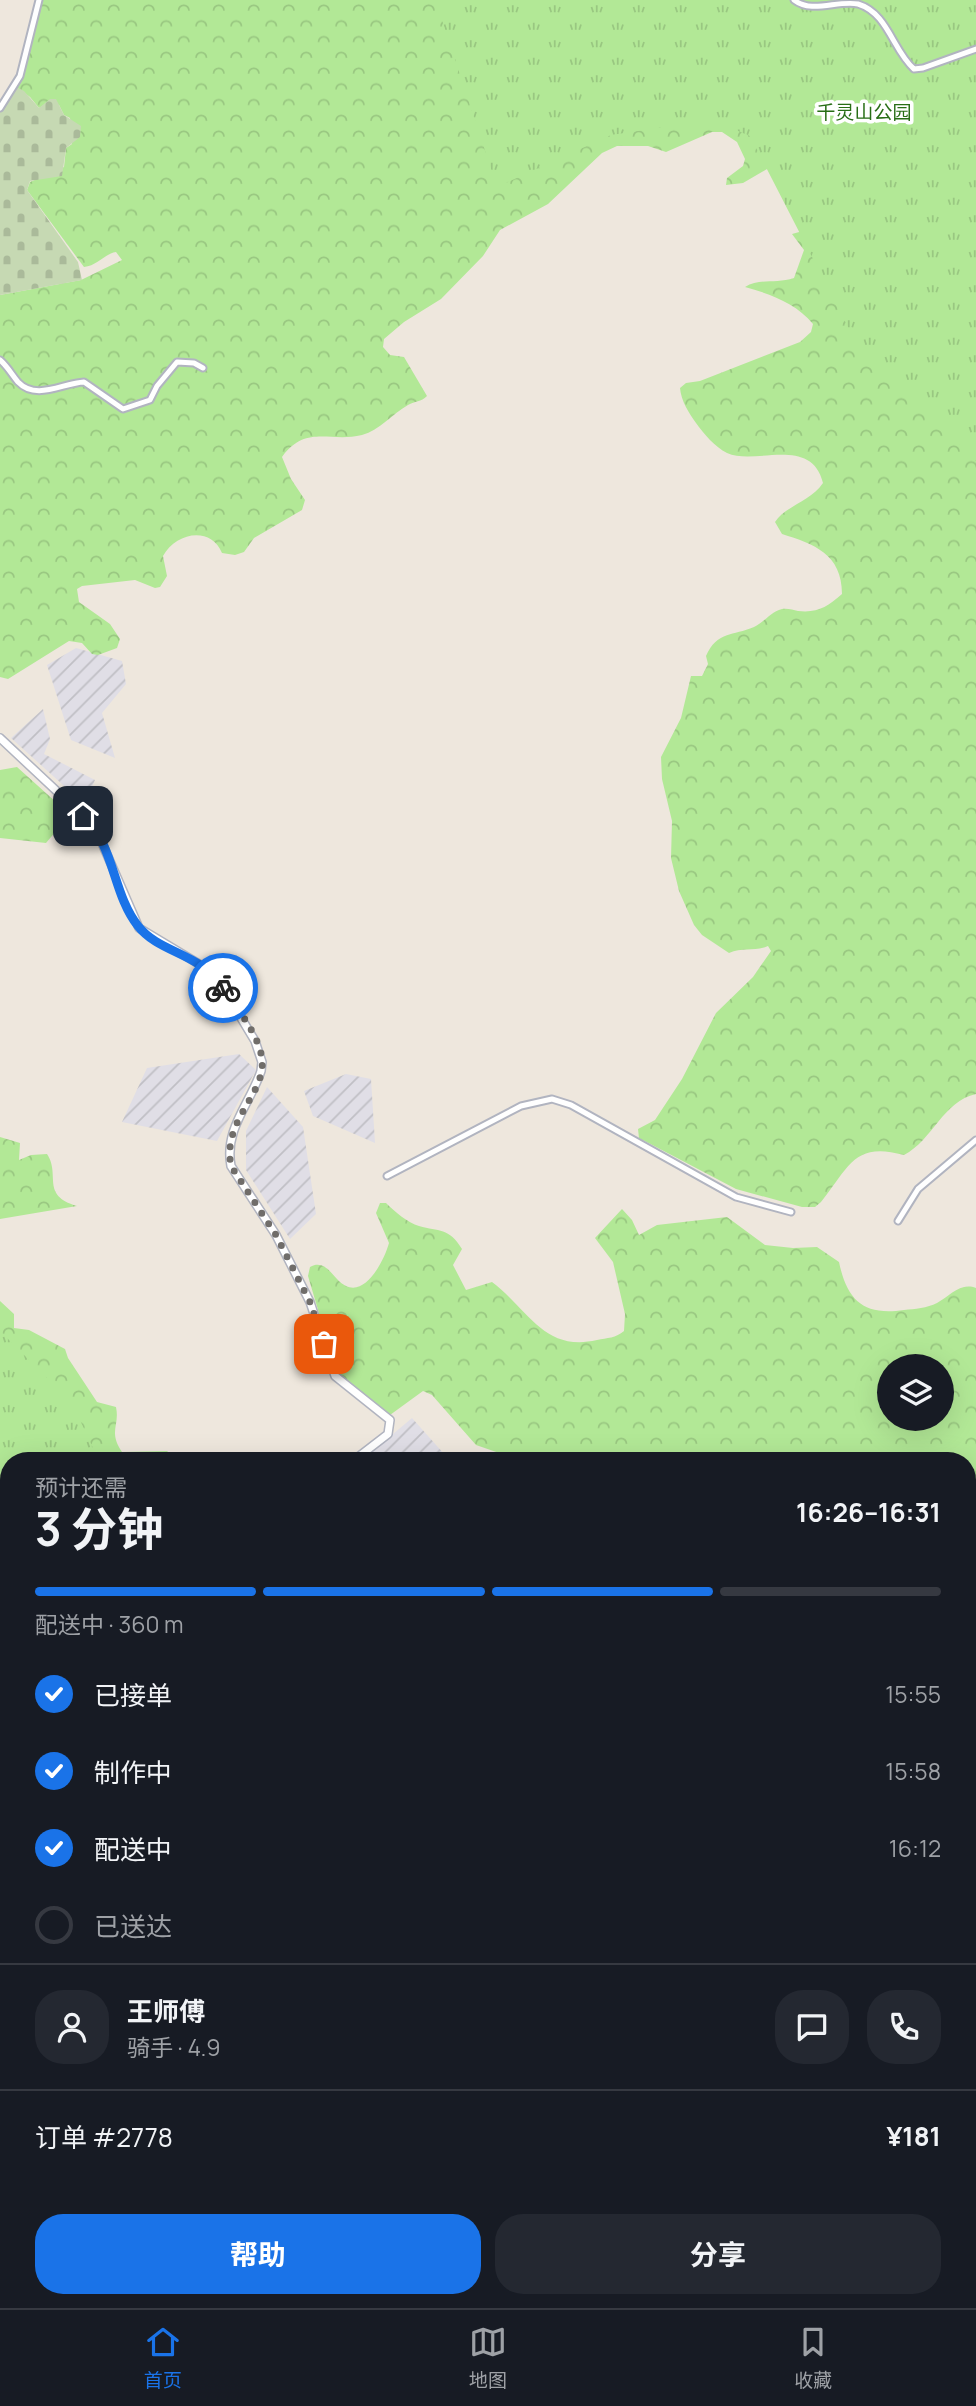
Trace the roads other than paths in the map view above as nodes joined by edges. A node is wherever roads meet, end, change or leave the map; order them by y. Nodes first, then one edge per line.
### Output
1 (39, 0) edge
2 (794, 0) edge
3 (976, 49) edge
4 (0, 108) edge
5 (0, 360) edge
6 (202, 368) dead end
7 (0, 738) edge
8 (976, 1140) edge
9 (387, 1176) dead end
10 (792, 1212) dead end
11 (898, 1221) dead end
12 (365, 1452) edge

1 - 4 street
2 - 3 street
5 - 6 street
7 - 12 street
8 - 11 street
9 - 10 street

